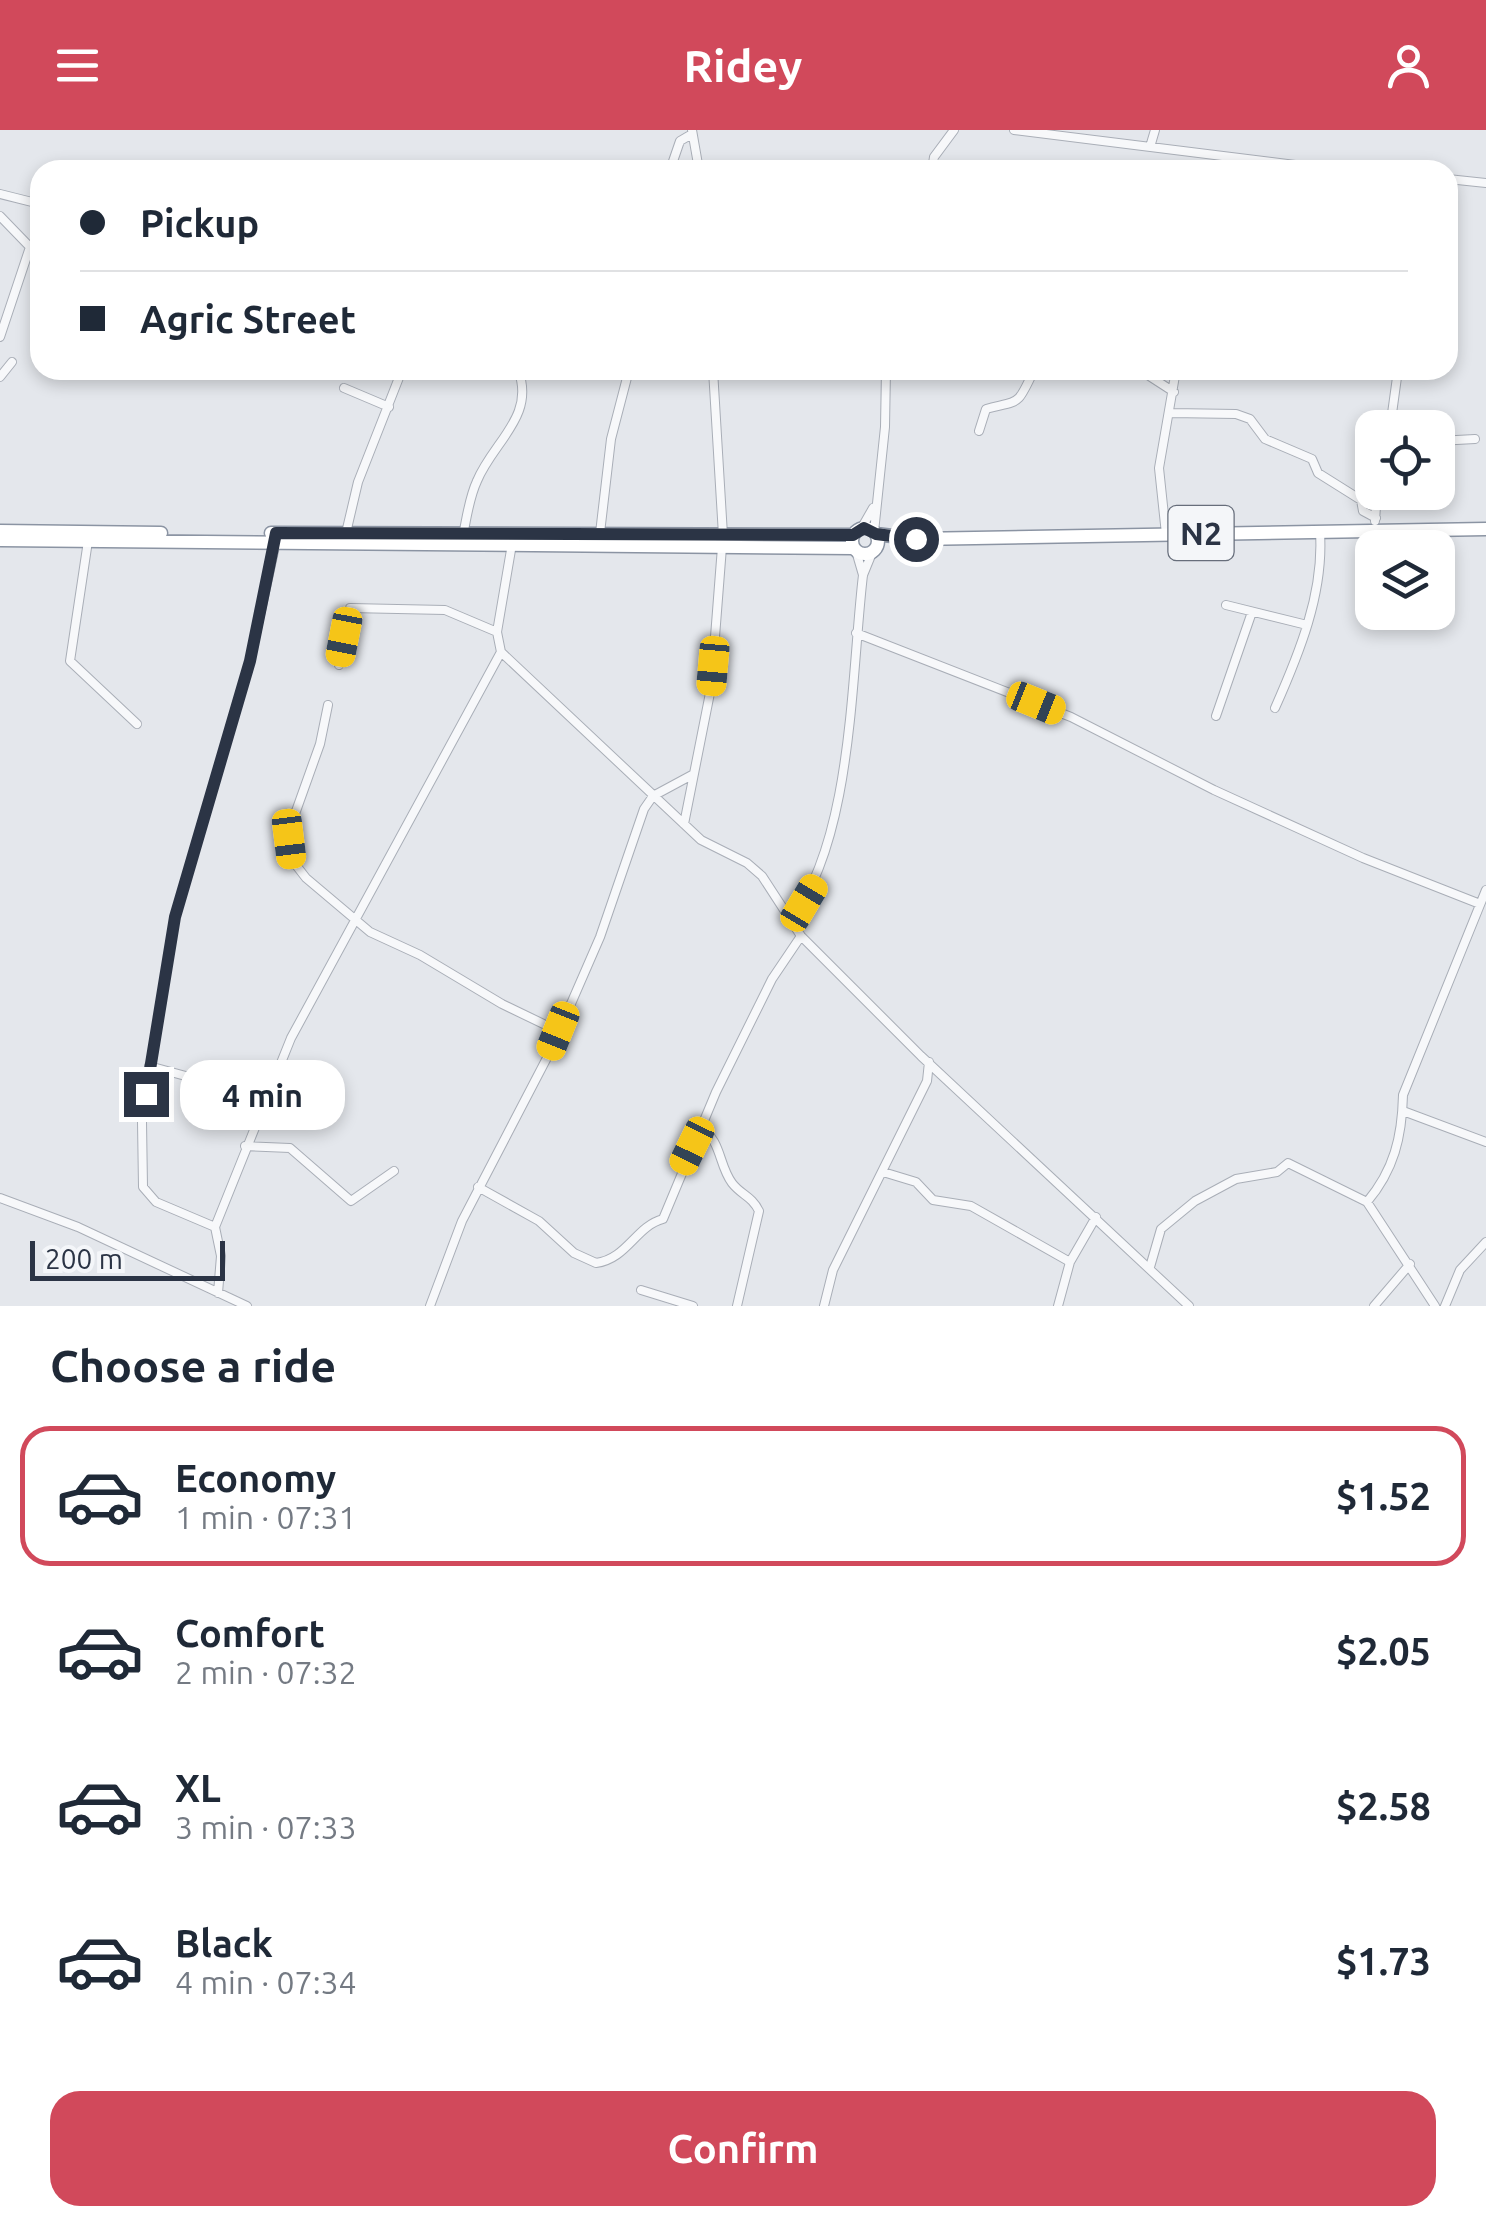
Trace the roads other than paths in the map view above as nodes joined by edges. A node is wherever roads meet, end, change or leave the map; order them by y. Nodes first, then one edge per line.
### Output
1 (954, 130) edge
2 (1014, 130) edge
3 (1155, 130) edge
4 (692, 132) edge
5 (1061, 133) edge
6 (1150, 147) junction
7 (673, 160) edge
8 (697, 160) edge
9 (934, 160) edge
10 (1233, 160) edge
11 (1458, 180) edge
12 (1486, 183) edge
13 (0, 194) edge
14 (30, 202) edge
15 (0, 216) edge
16 (30, 247) joint
17 (0, 337) edge
18 (12, 362) dead end
19 (0, 377) edge
20 (398, 380) edge
21 (522, 380) edge
22 (626, 380) edge
23 (714, 380) edge
24 (886, 380) edge
25 (1028, 380) edge
26 (1155, 380) edge
27 (1175, 380) edge
28 (1397, 380) edge
29 (344, 388) dead end
30 (1174, 392) junction
31 (389, 407) junction
32 (1392, 410) edge
33 (1171, 414) junction
34 (979, 430) dead end
35 (1475, 440) dead end
36 (1455, 441) edge
37 (1376, 510) edge
38 (1375, 524) junction
39 (1486, 529) edge
40 (0, 531) edge
41 (346, 533) junction
42 (1320, 533) junction
43 (463, 534) junction
44 (600, 534) junction
45 (1166, 534) junction
46 (276, 537) junction
47 (0, 540) edge
48 (722, 540) junction
49 (88, 541) junction
50 (865, 541) junction
51 (512, 544) junction
52 (863, 575) junction
53 (1226, 605) dead end
54 (1252, 612) junction
55 (1307, 625) junction
56 (497, 632) junction
57 (856, 633) junction
58 (501, 652) junction
59 (339, 665) dead end
60 (328, 705) dead end
61 (1275, 708) dead end
62 (1216, 716) dead end
63 (138, 724) dead end
64 (692, 775) junction
65 (653, 796) junction
66 (684, 824) junction
67 (1486, 890) edge
68 (1480, 904) junction
69 (790, 921) junction
70 (354, 922) junction
71 (801, 936) junction
72 (558, 1031) junction
73 (929, 1062) junction
74 (150, 1066) junction
75 (266, 1098) junction
76 (1403, 1110) junction
77 (700, 1128) junction
78 (1486, 1142) edge
79 (245, 1146) junction
80 (394, 1171) dead end
81 (883, 1172) junction
82 (478, 1188) junction
83 (0, 1198) edge
84 (1367, 1202) junction
85 (1096, 1217) junction
86 (214, 1227) junction
87 (1486, 1242) edge
88 (1070, 1262) junction
89 (1410, 1264) junction
90 (1150, 1267) junction
91 (641, 1290) dead end
92 (218, 1293) junction
93 (247, 1306) edge
94 (430, 1306) edge
95 (693, 1306) edge
96 (737, 1306) edge
97 (824, 1306) edge
98 (1058, 1306) edge
99 (1189, 1306) edge
100 (1374, 1306) edge
101 (1436, 1306) edge
102 (1445, 1306) edge

1 - 9 street
2 - 5 street
3 - 6 street
4 - 7 street
4 - 8 street
5 - 6 street
6 - 10 street
11 - 12 street
13 - 14 street
15 - 16 street
16 - 17 street
18 - 19 street
20 - 31 street
21 - 43 street
22 - 44 street
23 - 48 street
24 - 50 street
25 - 34 street
26 - 30 street
27 - 30 street
28 - 32 street
29 - 31 street
30 - 33 street
31 - 41 street
33 - 38 street
33 - 45 street
35 - 36 street
37 - 38 street
38 - 39 highway, N2
38 - 42 highway, N2
40 - 46 highway, N2
41 - 43 highway, N2
41 - 46 highway, N2
42 - 45 highway, N2
42 - 55 street
43 - 44 highway, N2
44 - 48 highway, N2
45 - 50 highway, N2
46 - 49 highway, N2
46 - 51 highway, N2
46 - 74 street
47 - 49 highway, N2
48 - 50 highway, N2
48 - 51 highway, N2
48 - 64 street
49 - 63 street
50 - 52 street
50 - 52 street
51 - 56 street
52 - 57 street
53 - 54 street
54 - 55 street
54 - 62 street
55 - 61 street
56 - 58 street
56 - 59 street
57 - 68 street
57 - 69 street
58 - 65 street
58 - 70 street
60 - 70 street
64 - 65 street
64 - 66 street
65 - 66 street
65 - 72 street
66 - 69 street
67 - 68 street
68 - 76 street
69 - 71 street
70 - 72 street
70 - 75 street
71 - 73 street
71 - 77 street
72 - 82 street
73 - 81 street
73 - 85 street
74 - 75 street
74 - 86 street
75 - 79 street
76 - 78 street
76 - 84 street
77 - 82 street
77 - 96 street
79 - 80 street
79 - 86 street
81 - 88 street
81 - 97 street
82 - 94 street
83 - 92 street
84 - 89 street
84 - 90 street
85 - 88 street
85 - 90 street
86 - 92 street
87 - 102 street
88 - 98 street
89 - 100 street
89 - 101 street
90 - 99 street
91 - 95 street
92 - 93 street

